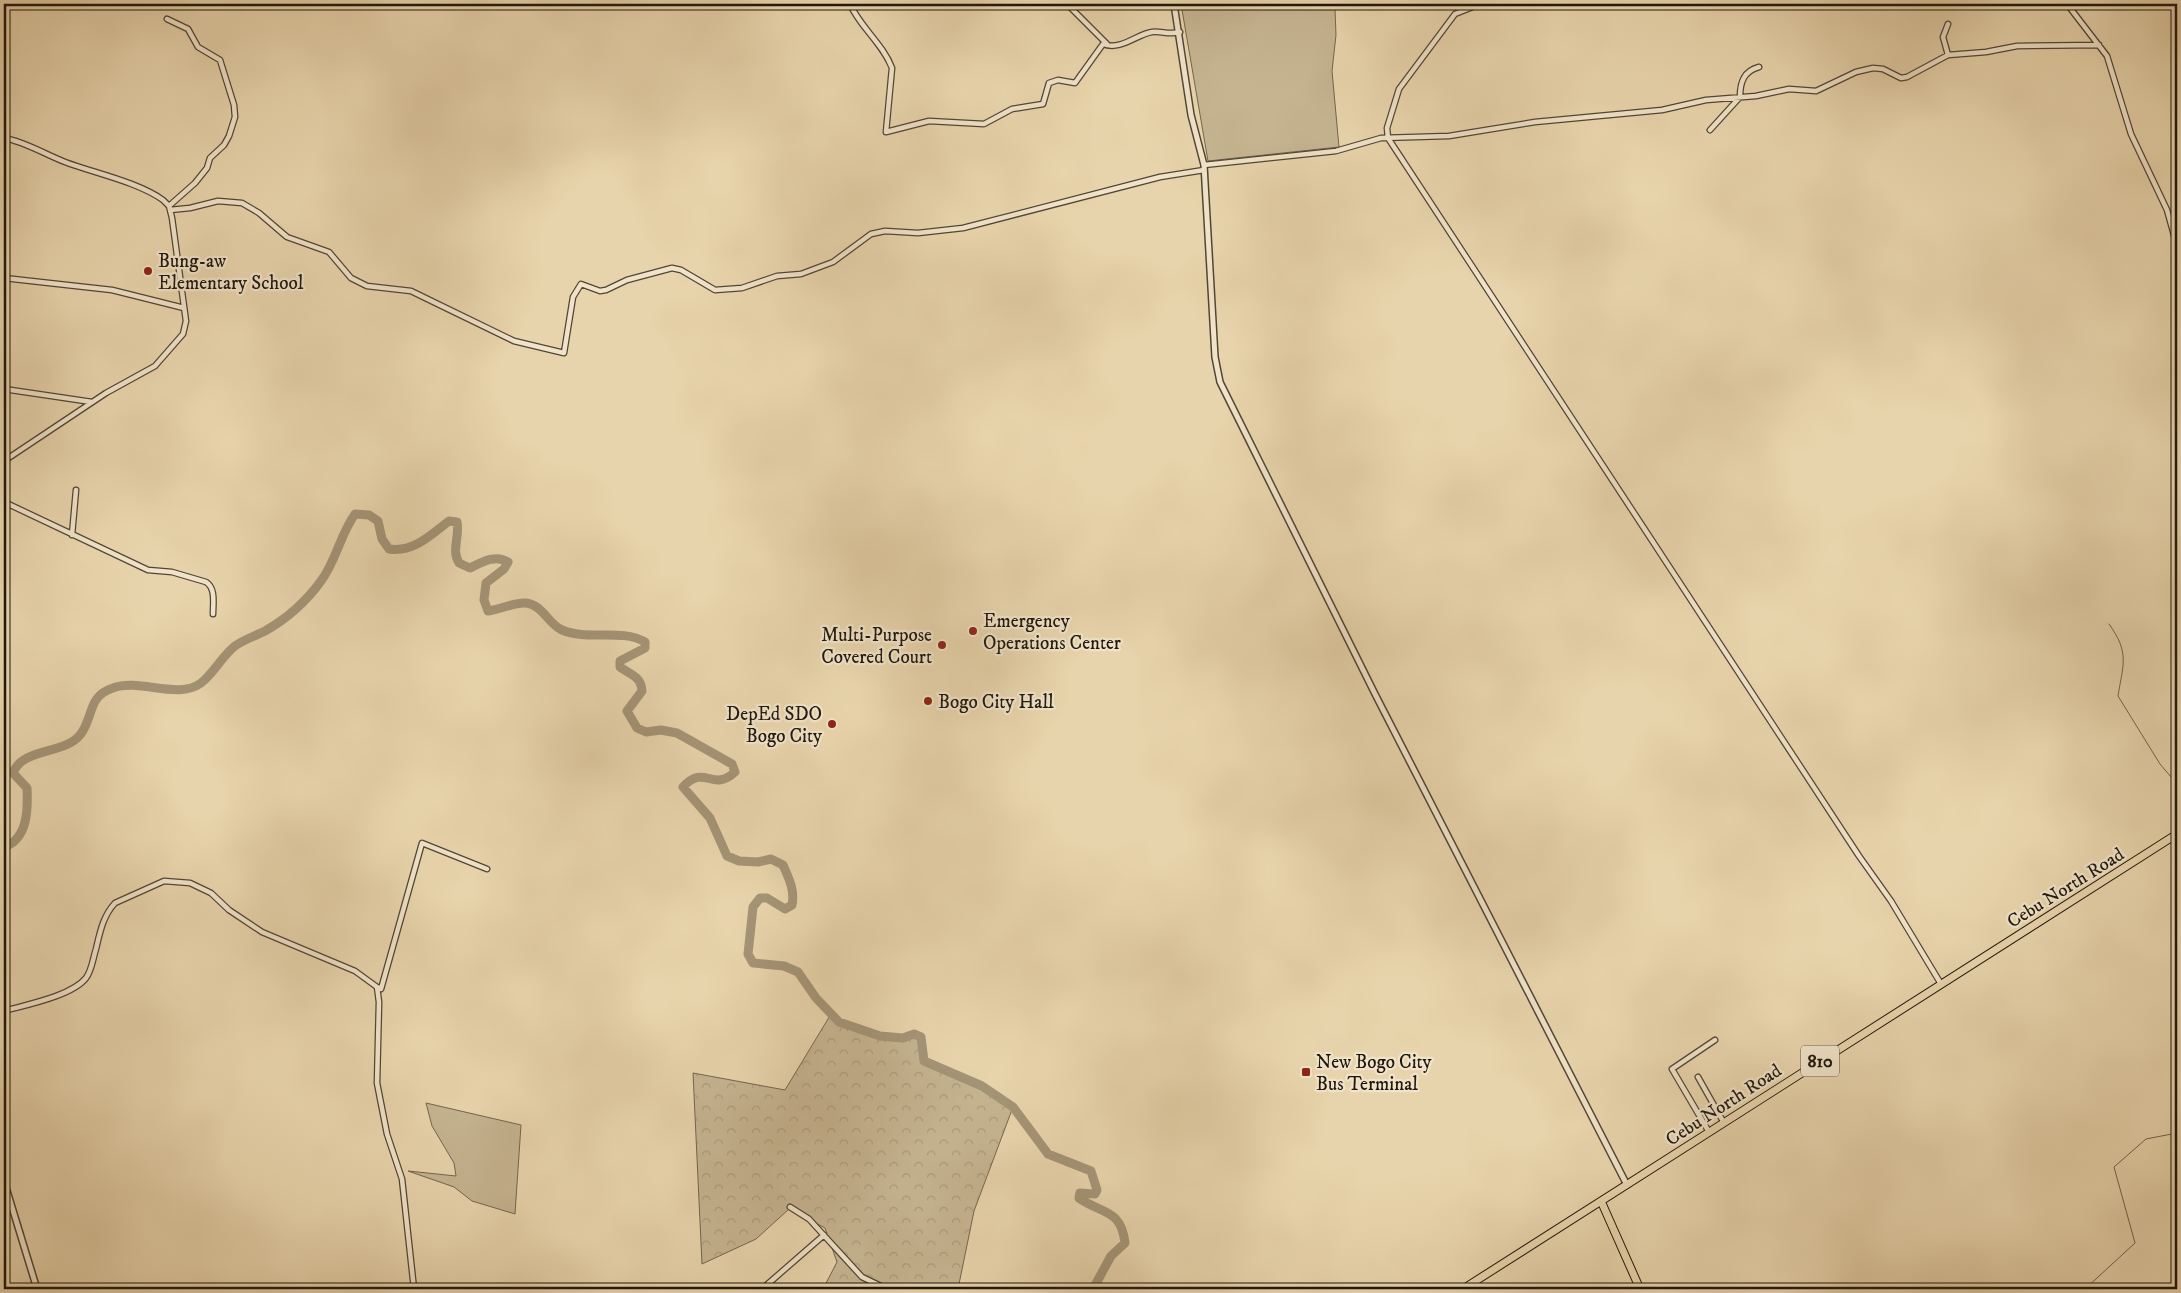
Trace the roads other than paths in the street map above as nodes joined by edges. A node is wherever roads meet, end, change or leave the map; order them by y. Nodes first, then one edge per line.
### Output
1 (850, 4) edge
2 (1067, 4) edge
3 (1174, 4) edge
4 (1480, 4) edge
5 (2067, 4) edge
6 (167, 19) dead end
7 (1948, 24) dead end
8 (1180, 32) junction
9 (2099, 45) junction
10 (1109, 46) junction
11 (1948, 55) junction
12 (1759, 67) dead end
13 (1740, 97) junction
14 (888, 122) junction
15 (897, 128) junction
16 (1710, 130) dead end
17 (4, 138) edge
18 (1388, 138) junction
19 (1204, 168) junction
20 (169, 208) junction
21 (2177, 246) edge
22 (4, 278) edge
23 (184, 308) junction
24 (4, 389) edge
25 (92, 402) junction
26 (4, 461) edge
27 (76, 490) dead end
28 (4, 502) edge
29 (72, 534) junction
30 (213, 614) dead end
31 (2177, 834) edge
32 (487, 869) dead end
33 (1941, 984) junction
34 (377, 987) junction
35 (4, 1011) edge
36 (1715, 1040) dead end
37 (1698, 1076) dead end
38 (1724, 1123) junction
39 (1709, 1132) junction
40 (4, 1181) edge
41 (1627, 1185) junction
42 (1601, 1201) junction
43 (790, 1207) dead end
44 (824, 1235) junction
45 (37, 1289) edge
46 (414, 1289) edge
47 (762, 1289) edge
48 (887, 1289) edge
49 (1463, 1289) edge
50 (1640, 1289) edge

1 - 14 street
2 - 10 street
3 - 8 street
4 - 18 street
5 - 9 street
6 - 20 street
7 - 11 street
8 - 10 street
8 - 19 street
9 - 11 street
9 - 21 street
10 - 15 street
11 - 13 street
12 - 13 street
13 - 16 street
13 - 18 street
14 - 15 street
14 - 15 street
17 - 20 street
18 - 19 street
18 - 33 street
19 - 20 street
19 - 41 street
20 - 23 street
22 - 23 street
23 - 25 street
24 - 25 street
25 - 26 street
27 - 29 street
28 - 29 street
29 - 30 street
31 - 33 highway, Cebu North Road / 810
32 - 34 street
33 - 38 highway, Cebu North Road / 810
34 - 35 street
34 - 46 street
36 - 39 street
37 - 38 street
38 - 39 highway, Cebu North Road / 810
39 - 41 highway, Cebu North Road / 810
40 - 45 street
41 - 42 highway, Cebu North Road / 810
42 - 49 highway, Cebu North Road / 810
42 - 50 highway
43 - 44 street
44 - 47 street
44 - 48 street

